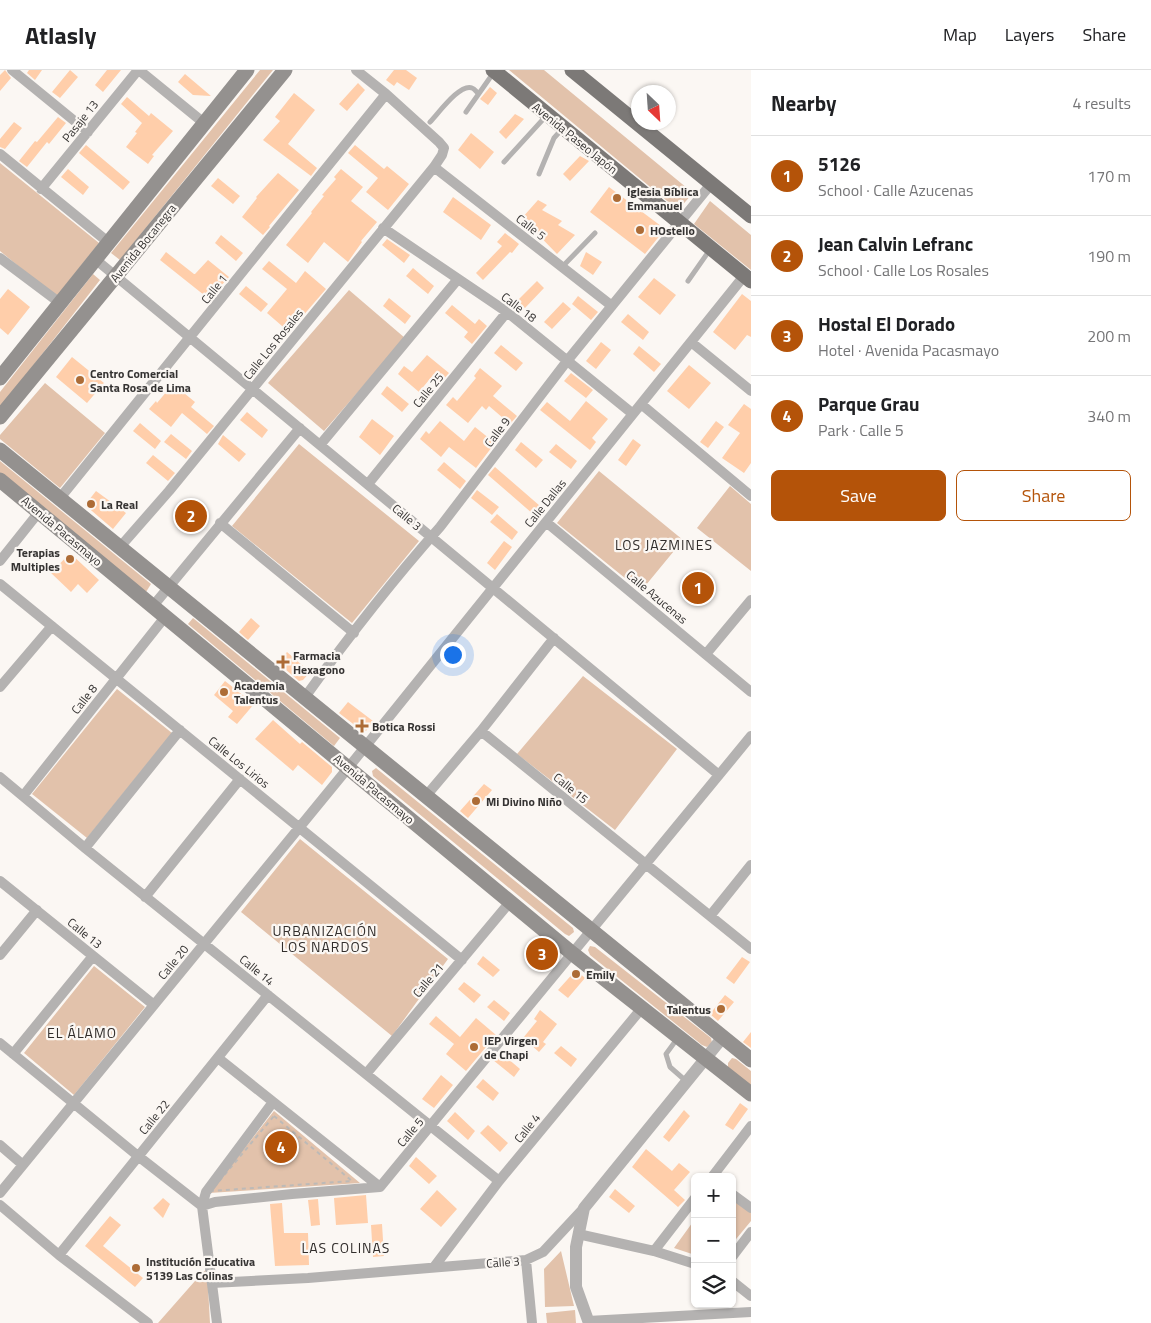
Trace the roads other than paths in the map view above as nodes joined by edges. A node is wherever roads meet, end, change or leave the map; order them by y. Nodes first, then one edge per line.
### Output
1 (12, 70) edge
2 (138, 70) edge
3 (247, 70) edge
4 (285, 70) edge
5 (356, 70) edge
6 (572, 70) edge
7 (494, 71) edge
8 (478, 93) junction
9 (386, 94) junction
10 (466, 112) dead end
11 (547, 115) junction
12 (430, 122) dead end
13 (204, 123) junction
14 (563, 128) junction
15 (88, 132) junction
16 (0, 154) edge
17 (504, 162) dead end
18 (434, 167) junction
19 (539, 174) dead end
20 (711, 184) junction
21 (41, 189) junction
22 (751, 216) edge
23 (680, 223) junction
24 (384, 228) junction
25 (595, 234) dead end
26 (108, 242) junction
27 (711, 248) junction
28 (0, 258) edge
29 (95, 259) junction
30 (562, 267) junction
31 (116, 276) junction
32 (748, 278) edge
33 (458, 279) junction
34 (688, 281) dead end
35 (60, 303) junction
36 (612, 306) junction
37 (507, 312) junction
38 (190, 338) junction
39 (691, 342) junction
40 (567, 361) junction
41 (0, 378) edge
42 (253, 389) junction
43 (751, 391) edge
44 (641, 404) junction
45 (633, 414) junction
46 (0, 417) edge
47 (300, 428) junction
48 (320, 445) junction
49 (0, 450) edge
50 (0, 480) edge
51 (368, 484) junction
52 (751, 496) edge
53 (60, 498) junction
54 (39, 512) junction
55 (546, 522) junction
56 (220, 523) junction
57 (431, 538) junction
58 (120, 547) junction
59 (0, 561) edge
60 (0, 584) edge
61 (168, 587) junction
62 (493, 588) junction
63 (751, 600) edge
64 (188, 603) junction
65 (153, 606) junction
66 (169, 620) junction
67 (52, 626) junction
68 (354, 633) junction
69 (554, 638) junction
70 (706, 654) junction
71 (116, 678) junction
72 (2, 680) edge
73 (751, 692) edge
74 (304, 697) junction
75 (180, 730) junction
76 (481, 732) junction
77 (751, 736) edge
78 (365, 746) junction
79 (348, 768) junction
80 (719, 775) junction
81 (0, 777) edge
82 (240, 779) junction
83 (23, 796) junction
84 (426, 796) junction
85 (299, 827) junction
86 (85, 848) junction
87 (751, 864) edge
88 (646, 865) junction
89 (0, 881) edge
90 (146, 897) junction
91 (510, 902) junction
92 (36, 910) junction
93 (710, 916) junction
94 (592, 930) junction
95 (204, 944) junction
96 (751, 950) edge
97 (573, 954) junction
98 (0, 955) edge
99 (93, 956) junction
100 (462, 960) junction
101 (268, 995) junction
102 (154, 1005) junction
103 (642, 1008) junction
104 (679, 1037) junction
105 (723, 1037) junction
106 (0, 1043) edge
107 (13, 1054) junction
108 (218, 1058) junction
109 (706, 1058) junction
110 (751, 1060) edge
111 (366, 1074) junction
112 (686, 1082) junction
113 (751, 1094) edge
114 (273, 1102) junction
115 (73, 1104) junction
116 (431, 1126) junction
117 (751, 1126) edge
118 (0, 1145) edge
119 (138, 1156) junction
120 (24, 1165) junction
121 (715, 1173) edge
122 (499, 1181) junction
123 (380, 1187) junction
124 (0, 1193) edge
125 (736, 1197) edge
126 (691, 1203) edge
127 (0, 1205) edge
128 (202, 1206) junction
129 (584, 1208) junction
130 (751, 1208) edge
131 (751, 1232) edge
132 (578, 1234) junction
133 (654, 1251) junction
134 (736, 1252) edge
135 (59, 1255) junction
136 (526, 1260) junction
137 (692, 1263) edge
138 (434, 1267) junction
139 (212, 1283) junction
140 (736, 1284) edge
141 (751, 1296) edge
142 (751, 1312) edge
143 (588, 1322) edge
144 (148, 1323) edge
145 (217, 1323) edge
146 (532, 1323) edge

1 - 15 street
2 - 13 street
2 - 15 street, Pasaje 13
3 - 13 main road
4 - 31 main road, Avenida Bocanegra
5 - 9 street
6 - 20 main road
7 - 8 lane
7 - 11 main road, Avenida Paseo Japón
8 - 10 lane
8 - 12 lane
9 - 18 street, Calle Los Rosales
9 - 38 street, Calle 1
11 - 14 main road, Avenida Paseo Japón
11 - 17 lane
13 - 26 main road
14 - 19 lane
14 - 23 main road, Avenida Paseo Japón
15 - 21 street, Pasaje 13
16 - 21 street
18 - 24 street, Calle Los Rosales
18 - 30 street, Calle 5
20 - 22 main road
20 - 23 street, Calle 9
21 - 26 street
23 - 27 main road, Avenida Paseo Japón
23 - 36 street, Calle 9
24 - 33 street, Calle 18
24 - 42 street, Calle Los Rosales
25 - 30 lane
26 - 29 main road
27 - 32 main road, Avenida Paseo Japón
27 - 34 lane
28 - 35 street
29 - 31 street, Calle 3
29 - 35 main road
30 - 36 street, Calle 5
31 - 38 street, Calle 3
31 - 46 main road, Avenida Bocanegra
32 - 39 street, Calle Dallas
33 - 37 street, Calle 18
33 - 48 street
35 - 41 main road
36 - 40 street, Calle 9
37 - 40 street, Calle 18
37 - 51 street, Calle 25
38 - 42 street, Calle 3
38 - 53 street, Calle 1
39 - 43 street
39 - 44 street, Calle Dallas
40 - 45 street, Calle 18
40 - 57 street, Calle 9
42 - 47 street, Calle 3
42 - 58 street, Calle Los Rosales
44 - 45 street, Calle Dallas
44 - 52 street
45 - 55 street, Calle Dallas
47 - 48 street, Calle 3
47 - 56 street
48 - 51 street, Calle 3
49 - 53 main road, Avenida Pacasmayo
50 - 54 main road, Avenida Pacasmayo
51 - 57 street, Calle 3
53 - 58 main road, Avenida Pacasmayo
54 - 59 street
54 - 65 main road, Avenida Pacasmayo
55 - 62 street, Calle Dallas
55 - 70 street, Calle Azucenas
56 - 61 street
56 - 68 street
57 - 62 street, Calle 3
57 - 68 street, Calle 9
58 - 61 main road, Avenida Pacasmayo
60 - 67 street, Calle Los Lirios
61 - 64 main road, Avenida Pacasmayo
61 - 65 street
62 - 69 street, Calle 3
62 - 78 street, Calle Dallas
63 - 70 street
64 - 66 main road
64 - 74 main road, Avenida Pacasmayo
65 - 66 main road, Avenida Pacasmayo
66 - 71 street, Calle 8
66 - 79 main road, Avenida Pacasmayo
67 - 71 street, Calle Los Lirios
67 - 72 street
68 - 74 street, Calle 9
69 - 76 street
69 - 80 street, Calle 3
70 - 73 street, Calle Azucenas
71 - 75 street, Calle Los Lirios
71 - 83 street, Calle 8
74 - 78 main road, Avenida Pacasmayo
75 - 82 street, Calle Los Lirios
75 - 86 street
76 - 84 street
76 - 88 street, Calle 15
77 - 80 street
78 - 79 street, Calle 20
78 - 84 main road, Avenida Pacasmayo
79 - 85 street, Calle 20
79 - 91 main road, Avenida Pacasmayo
80 - 88 street
81 - 83 street, Calle 14
82 - 85 street, Calle Los Lirios
82 - 90 street
83 - 86 street, Calle 14
84 - 94 main road, Avenida Pacasmayo
85 - 95 street, Calle 20
85 - 100 street, Calle Los Lirios
86 - 90 street, Calle 14
87 - 93 street
88 - 93 street, Calle 15
88 - 94 street
89 - 92 street, Calle 13
90 - 95 street, Calle 14
91 - 97 main road, Avenida Pacasmayo
91 - 100 street, Calle 21
92 - 98 street
92 - 99 street, Calle 13
93 - 96 street, Calle 15
94 - 97 street
94 - 105 main road, Avenida Pacasmayo
95 - 101 street, Calle 14
95 - 102 street, Calle 20
97 - 103 main road, Avenida Pacasmayo
97 - 116 street, Calle 5
99 - 102 street, Calle 13
99 - 107 street
100 - 111 street, Calle 21
101 - 108 street, Calle 22
101 - 111 street, Calle 14
102 - 115 street, Calle 20
103 - 104 main road, Avenida Pacasmayo
103 - 122 street, Calle 4
104 - 109 main road, Avenida Pacasmayo
104 - 112 lane
105 - 109 street, Calle 3
105 - 110 main road, Avenida Pacasmayo
106 - 107 street
107 - 115 street
108 - 114 street
108 - 119 street, Calle 22
109 - 112 street, Calle 3
109 - 113 main road, Avenida Pacasmayo
111 - 116 street, Calle 14
112 - 129 street, Calle 3
114 - 123 street
114 - 128 street
115 - 119 street
115 - 120 street, Calle 20
116 - 122 street, Calle 14
116 - 123 street, Calle 5
117 - 121 street
118 - 120 street
119 - 128 street
119 - 135 street, Calle 22
120 - 124 street, Calle 20
122 - 138 street, Calle 4
123 - 128 street
125 - 130 street
126 - 133 street
127 - 135 street
128 - 139 street
129 - 132 street
129 - 136 street, Calle 3
131 - 134 street
132 - 133 street
132 - 143 street
133 - 137 street
135 - 144 street
136 - 138 street, Calle 3
136 - 146 street
138 - 139 street, Calle 3
139 - 145 street
140 - 141 street
142 - 143 street

